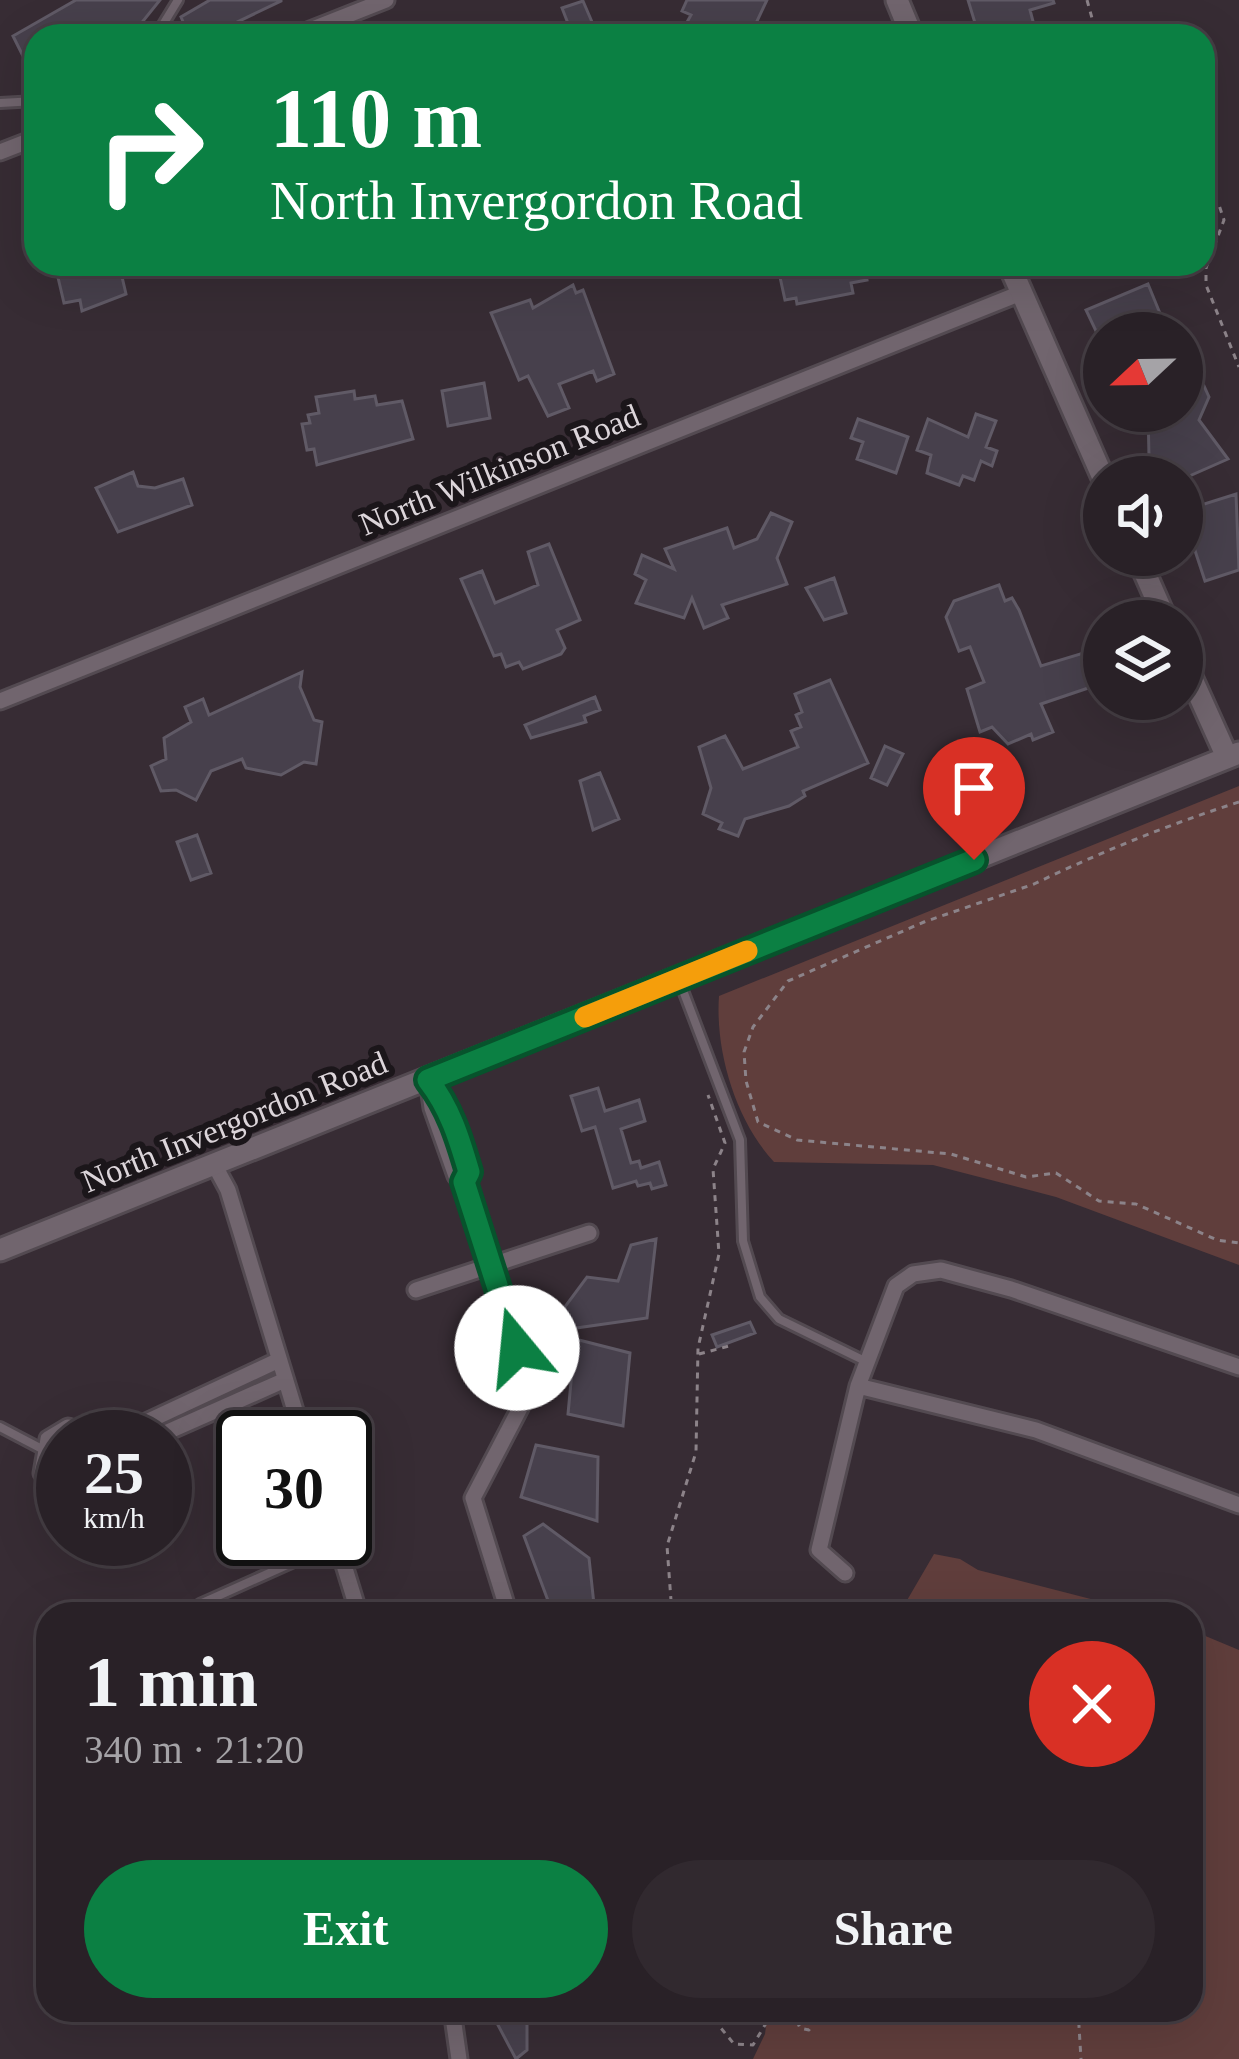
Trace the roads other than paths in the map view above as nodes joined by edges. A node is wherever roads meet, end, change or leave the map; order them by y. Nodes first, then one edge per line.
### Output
1 (386, 0) edge
2 (325, 24) edge
3 (1014, 276) edge
4 (1021, 293) junction
5 (1093, 456) edge
6 (1203, 697) edge
7 (0, 701) edge
8 (1233, 755) edge
9 (679, 978) junction
10 (428, 1080) junction
11 (214, 1164) junction
12 (589, 1232) dead end
13 (0, 1249) edge
14 (491, 1265) junction
15 (416, 1289) dead end
16 (278, 1360) junction
17 (867, 1362) junction
18 (1239, 1367) edge
19 (285, 1380) junction
20 (858, 1387) junction
21 (172, 1410) edge
22 (294, 1410) edge
23 (192, 1421) edge
24 (0, 1427) edge
25 (36, 1446) edge
26 (1239, 1505) edge
27 (282, 1566) edge
28 (344, 1566) edge
29 (844, 1574) dead end
30 (204, 1602) edge
31 (355, 1602) edge
32 (504, 1602) edge
33 (454, 2022) edge
34 (459, 2059) edge

1 - 2 street
3 - 4 street
4 - 5 street
4 - 7 street, North Wilkinson Road
6 - 8 street
8 - 9 street, North Invergordon Road
9 - 10 street, North Invergordon Road
9 - 17 lane
10 - 11 street, North Invergordon Road
10 - 14 street
11 - 13 street, North Invergordon Road
11 - 16 street
12 - 14 street
14 - 15 street
14 - 32 street
16 - 19 street
16 - 21 street
17 - 18 street
17 - 20 street
19 - 22 street
19 - 23 street
20 - 26 street
20 - 29 street
24 - 25 lane
27 - 30 lane
28 - 31 street
33 - 34 street

